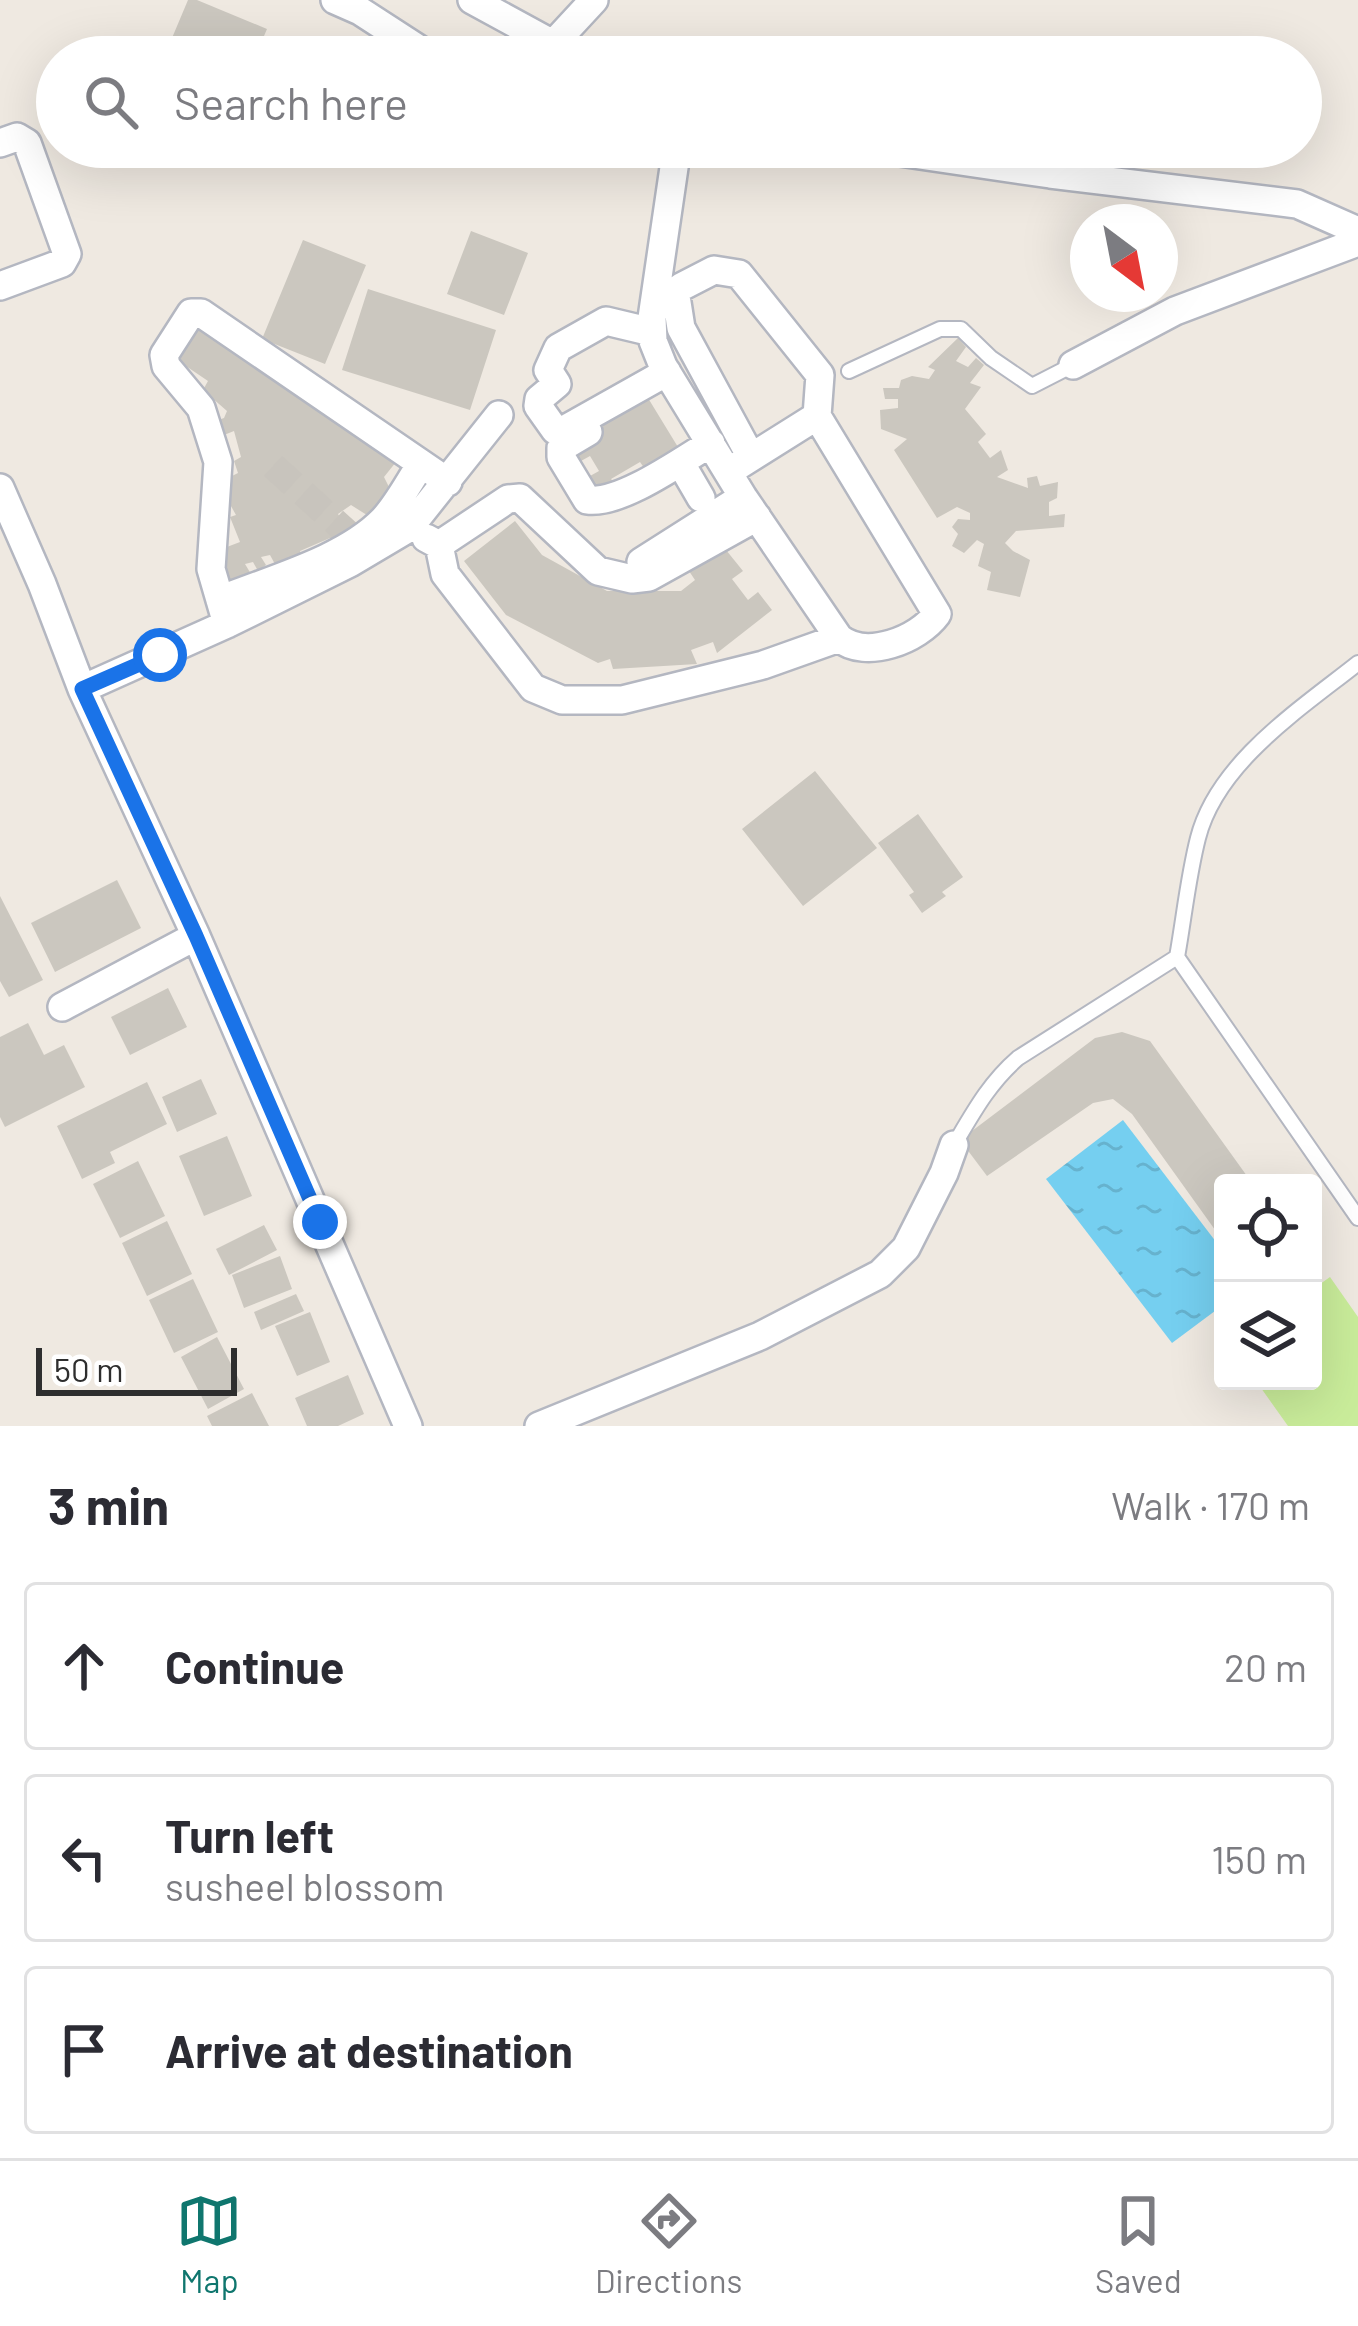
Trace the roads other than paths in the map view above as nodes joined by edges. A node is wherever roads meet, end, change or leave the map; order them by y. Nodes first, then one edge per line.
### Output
1 (335, 0) edge
2 (472, 0) edge
3 (594, 0) edge
4 (399, 36) edge
5 (526, 36) edge
6 (560, 36) edge
7 (0, 143) edge
8 (36, 168) edge
9 (36, 168) edge
10 (673, 168) edge
11 (1009, 168) edge
12 (1358, 231) edge
13 (1358, 242) edge
14 (0, 286) edge
15 (652, 332) junction
16 (1073, 365) joint
17 (849, 371) dead end
18 (670, 377) junction
19 (499, 416) dead end
20 (817, 416) junction
21 (726, 455) junction
22 (422, 464) junction
23 (682, 467) junction
24 (448, 482) junction
25 (0, 488) edge
26 (701, 498) dead end
27 (750, 507) junction
28 (584, 523) dead end
29 (410, 528) junction
30 (439, 545) junction
31 (223, 612) junction
32 (839, 638) junction
33 (1358, 663) edge
34 (82, 689) junction
35 (196, 936) junction
36 (1177, 958) junction
37 (62, 1007) dead end
38 (954, 1145) joint
39 (1358, 1218) edge
40 (408, 1426) edge
41 (539, 1426) edge

1 - 4 street
2 - 5 street
3 - 6 street
7 - 8 street
9 - 14 street
10 - 15 street
11 - 12 street
13 - 16 street
15 - 18 street
15 - 18 street
16 - 17 lane
18 - 21 street
18 - 21 street
19 - 24 street
20 - 21 street
20 - 21 street
20 - 32 street
21 - 23 street
21 - 27 street
22 - 24 street
22 - 31 street
22 - 31 street
23 - 26 street
23 - 28 street
24 - 29 street
25 - 34 street
27 - 30 street
27 - 32 street
29 - 30 street
29 - 31 street
30 - 32 street
31 - 34 street
33 - 36 lane
34 - 35 street
35 - 37 street
35 - 40 street
36 - 38 lane
36 - 39 lane
38 - 41 street

